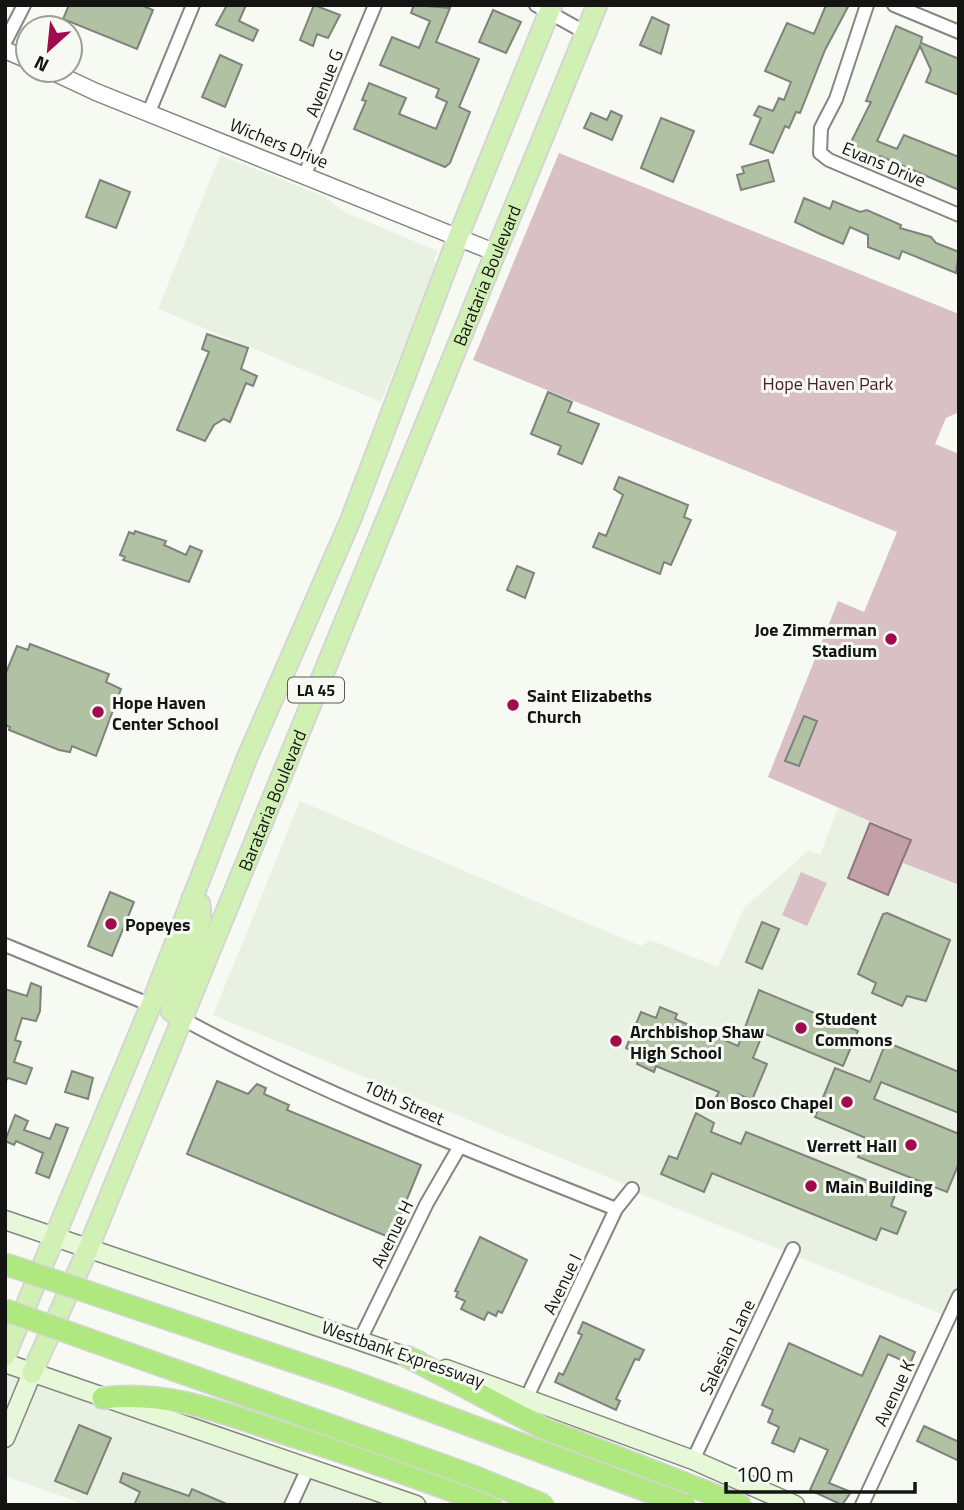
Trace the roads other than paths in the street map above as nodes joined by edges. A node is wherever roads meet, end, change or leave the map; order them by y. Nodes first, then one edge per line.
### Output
1 (24, 5) edge
2 (193, 5) edge
3 (375, 5) edge
4 (597, 5) edge
5 (867, 5) edge
6 (894, 5) edge
7 (546, 7) edge
8 (959, 32) edge
9 (586, 33) junction
10 (5, 42) edge
11 (82, 84) edge
12 (149, 112) junction
13 (305, 174) junction
14 (959, 215) edge
15 (458, 237) junction
16 (494, 252) junction
17 (192, 898) junction
18 (5, 945) edge
19 (151, 1005) junction
20 (181, 1018) junction
21 (135, 1132) junction
22 (460, 1146) junction
23 (632, 1189) dead end
24 (616, 1209) junction
25 (5, 1220) edge
26 (53, 1237) junction
27 (88, 1249) junction
28 (793, 1250) dead end
29 (5, 1264) edge
30 (959, 1296) edge
31 (5, 1310) edge
32 (360, 1340) junction
33 (5, 1356) edge
34 (408, 1357) junction
35 (5, 1363) edge
36 (32, 1373) junction
37 (527, 1397) junction
38 (103, 1398) junction
39 (5, 1438) edge
40 (693, 1460) junction
41 (308, 1468) junction
42 (779, 1500) edge
43 (291, 1505) edge
44 (416, 1505) edge
45 (491, 1505) edge
46 (544, 1505) edge
47 (685, 1505) edge
48 (740, 1505) edge
49 (795, 1505) edge
50 (862, 1505) edge

1 - 10 street
2 - 12 street
3 - 13 street, Avenue G
4 - 9 main road, Barataria Boulevard / LA 45
5 - 14 street, Evans Drive
6 - 8 street
7 - 9 street
7 - 15 main road, Barataria Boulevard / LA 45
9 - 16 main road, Barataria Boulevard / LA 45
11 - 12 street, Wichers Drive
12 - 13 street, Wichers Drive
13 - 15 street, Wichers Drive
15 - 16 street, Wichers Drive
15 - 17 main road, Barataria Boulevard / LA 45
16 - 20 main road, Barataria Boulevard / LA 45
17 - 19 main road, Barataria Boulevard / LA 45
17 - 20 main road
18 - 19 street
19 - 21 main road
19 - 26 main road, Barataria Boulevard / LA 45
20 - 21 main road, Barataria Boulevard / LA 45
20 - 22 street, 10th Street
21 - 27 main road, Barataria Boulevard / LA 45
22 - 24 street, 10th Street
22 - 32 street, Avenue H
23 - 24 street, Avenue I
24 - 37 street, Avenue I
25 - 26 main road, Westbank Expressway
26 - 27 main road, Westbank Expressway
26 - 33 main road, Barataria Boulevard / LA 45
27 - 32 main road, Westbank Expressway
27 - 36 main road, Barataria Boulevard / LA 45
28 - 40 street, Salesian Lane
29 - 47 highway, bridge
30 - 50 street, Avenue K
31 - 46 highway, bridge
32 - 34 main road, Westbank Expressway
34 - 37 main road, Westbank Expressway
34 - 48 highway
35 - 36 main road
36 - 38 main road
36 - 39 main road, Barataria Boulevard / LA 45
37 - 40 main road, Westbank Expressway
38 - 41 main road
38 - 45 highway
40 - 42 main road, Westbank Expressway
41 - 43 street
41 - 44 main road
42 - 49 main road, Westbank Expressway

